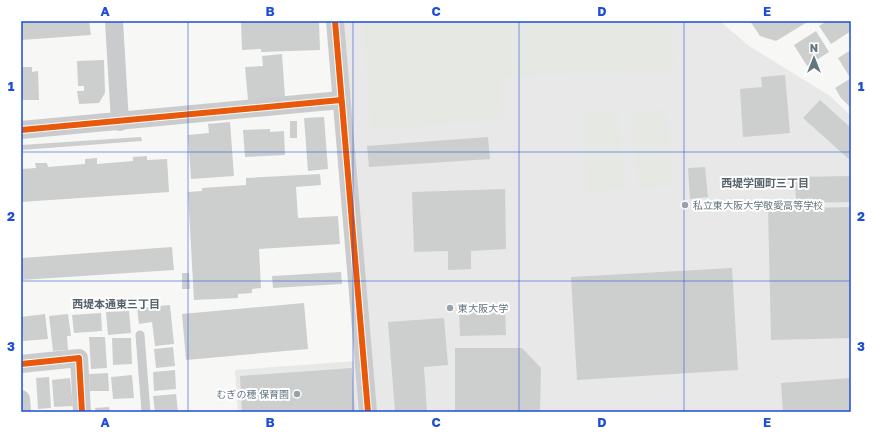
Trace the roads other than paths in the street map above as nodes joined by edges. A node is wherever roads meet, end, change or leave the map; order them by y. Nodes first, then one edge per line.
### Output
1 (114, 21) edge
2 (335, 21) edge
3 (341, 100) junction
4 (120, 122) junction
5 (21, 130) edge
6 (140, 335) dead end
7 (21, 364) edge
8 (21, 399) edge
9 (22, 412) edge
10 (82, 412) edge
11 (146, 412) edge
12 (368, 412) edge

1 - 4 street
2 - 3 street
3 - 4 street
3 - 12 street
4 - 5 street
6 - 11 lane
7 - 10 street
8 - 9 street

